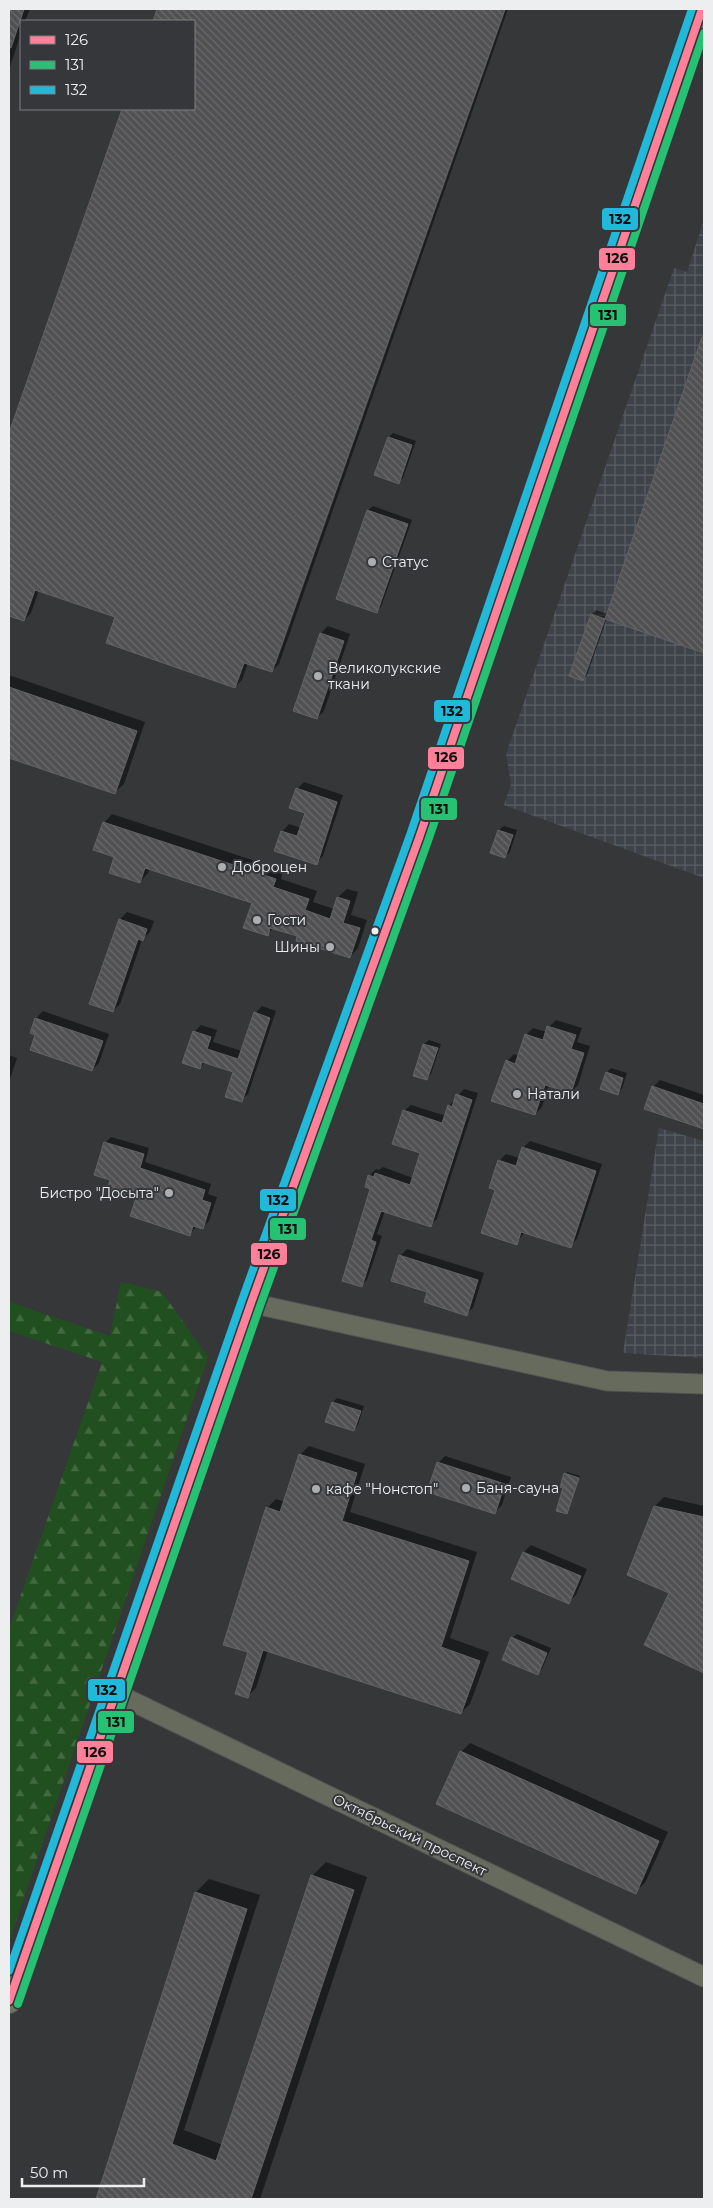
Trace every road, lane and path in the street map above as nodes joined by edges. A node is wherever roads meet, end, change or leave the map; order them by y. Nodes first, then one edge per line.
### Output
1 (702, 9) edge
2 (251, 1303) junction
3 (704, 1384) edge
4 (115, 1693) junction
5 (704, 1977) edge
6 (9, 2001) edge

1 - 2 main road
2 - 3 street
2 - 4 main road
4 - 5 street, Октябрьский проспект
4 - 6 main road

